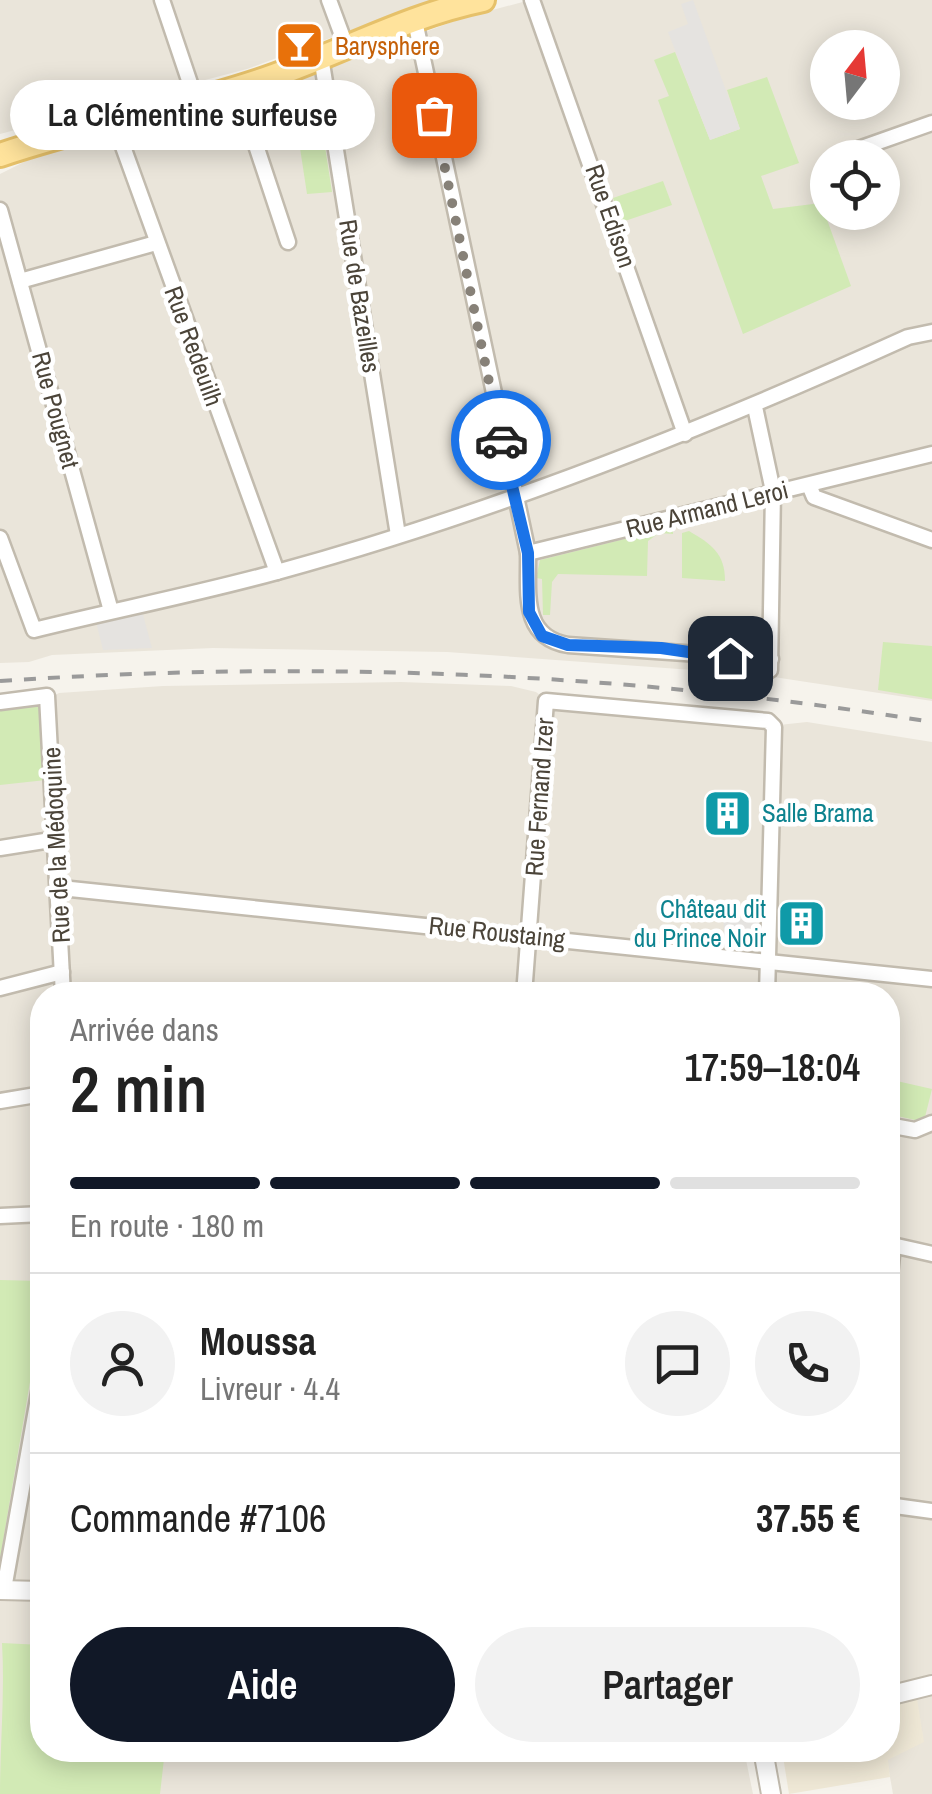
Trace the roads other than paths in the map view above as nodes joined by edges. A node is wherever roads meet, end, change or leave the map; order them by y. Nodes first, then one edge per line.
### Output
1 (162, 0) edge
2 (329, 0) edge
3 (532, 0) edge
4 (468, 2) edge
5 (416, 21) junction
6 (346, 46) junction
7 (321, 56) junction
8 (237, 88) junction
9 (195, 98) junction
10 (112, 118) junction
11 (932, 123) edge
12 (884, 140) edge
13 (0, 155) edge
14 (0, 210) edge
15 (288, 242) dead end
16 (156, 243) junction
17 (20, 281) junction
18 (932, 332) edge
19 (755, 407) junction
20 (685, 434) junction
21 (932, 454) edge
22 (810, 485) junction
23 (773, 491) junction
24 (514, 495) junction
25 (398, 535) junction
26 (0, 538) edge
27 (932, 540) edge
28 (528, 553) junction
29 (277, 572) junction
30 (111, 611) junction
31 (0, 702) edge
32 (57, 839) junction
33 (0, 848) edge
34 (61, 888) junction
35 (528, 935) junction
36 (768, 960) junction
37 (62, 972) junction
38 (932, 978) edge
39 (62, 982) edge
40 (525, 982) edge
41 (768, 982) edge
42 (0, 988) edge
43 (30, 1096) edge
44 (0, 1101) edge
45 (932, 1122) edge
46 (900, 1127) edge
47 (30, 1215) edge
48 (0, 1216) edge
49 (900, 1247) edge
50 (932, 1254) edge
51 (30, 1440) edge
52 (900, 1507) edge
53 (932, 1511) edge
54 (2, 1590) edge
55 (30, 1591) edge
56 (932, 1686) edge
57 (900, 1693) edge
58 (765, 1762) edge
59 (772, 1794) edge

1 - 9 street
2 - 6 street
3 - 20 street, Rue Edison
4 - 5 main road
5 - 6 main road
5 - 24 street
6 - 7 main road
7 - 8 main road
7 - 25 street, Rue de Bazeilles
8 - 9 main road
8 - 15 street
9 - 10 main road
10 - 13 main road
10 - 16 street, Rue Redeuilh
11 - 12 street
14 - 17 street, Rue Pougnet
16 - 17 street
16 - 29 street, Rue Redeuilh
17 - 30 street, Rue Pougnet
18 - 19 street
19 - 20 street
19 - 23 street
20 - 24 street
21 - 22 street
22 - 23 street, Rue Armand Leroi
22 - 27 street, Rue Armand Leroi
23 - 28 street, Rue Armand Leroi
23 - 28 street
24 - 25 street
24 - 28 street
25 - 29 street
26 - 30 street
29 - 30 street
31 - 32 street, Rue de la Médoquine
32 - 33 street
32 - 34 street, Rue de la Médoquine
34 - 35 street, Rue Roustaing
34 - 37 street, Rue de la Médoquine
35 - 36 street, Rue Roustaing
35 - 36 street, Rue Fernand Izer
35 - 40 street, Rue Fernand Izer
36 - 38 street, Rue Roustaing
36 - 41 street
37 - 39 street, Rue de la Médoquine
37 - 42 street
43 - 44 street
45 - 46 street
47 - 48 street
49 - 50 street
51 - 54 street
52 - 53 street
54 - 55 street
56 - 57 street
58 - 59 street

